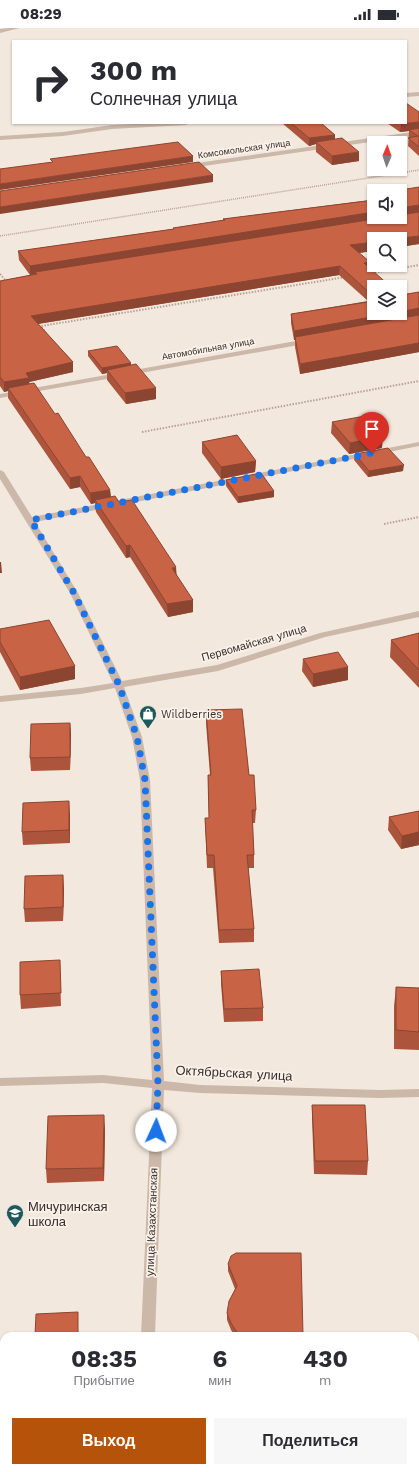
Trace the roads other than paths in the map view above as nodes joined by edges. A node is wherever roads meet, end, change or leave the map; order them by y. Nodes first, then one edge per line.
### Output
1 (17, 28) edge
2 (0, 31) edge
3 (419, 94) edge
4 (407, 95) edge
5 (168, 124) edge
6 (419, 133) edge
7 (0, 138) edge
8 (180, 168) edge
9 (317, 339) edge
10 (0, 396) edge
11 (419, 444) edge
12 (0, 472) edge
13 (31, 520) junction
14 (419, 614) edge
15 (119, 685) junction
16 (0, 700) edge
17 (0, 1082) edge
18 (158, 1084) junction
19 (419, 1093) edge
20 (148, 1332) edge

1 - 2 street
3 - 4 street
5 - 7 street
6 - 8 street, Комсомольская улица
9 - 10 street, Автомобильная улица
11 - 13 street
12 - 13 street, улица Казахстанская
13 - 15 street, улица Казахстанская
14 - 15 street, Первомайская улица
15 - 16 street, Первомайская улица
15 - 18 street, улица Казахстанская
17 - 18 street, Октябрьская улица
18 - 19 street, Октябрьская улица
18 - 20 street, улица Казахстанская

